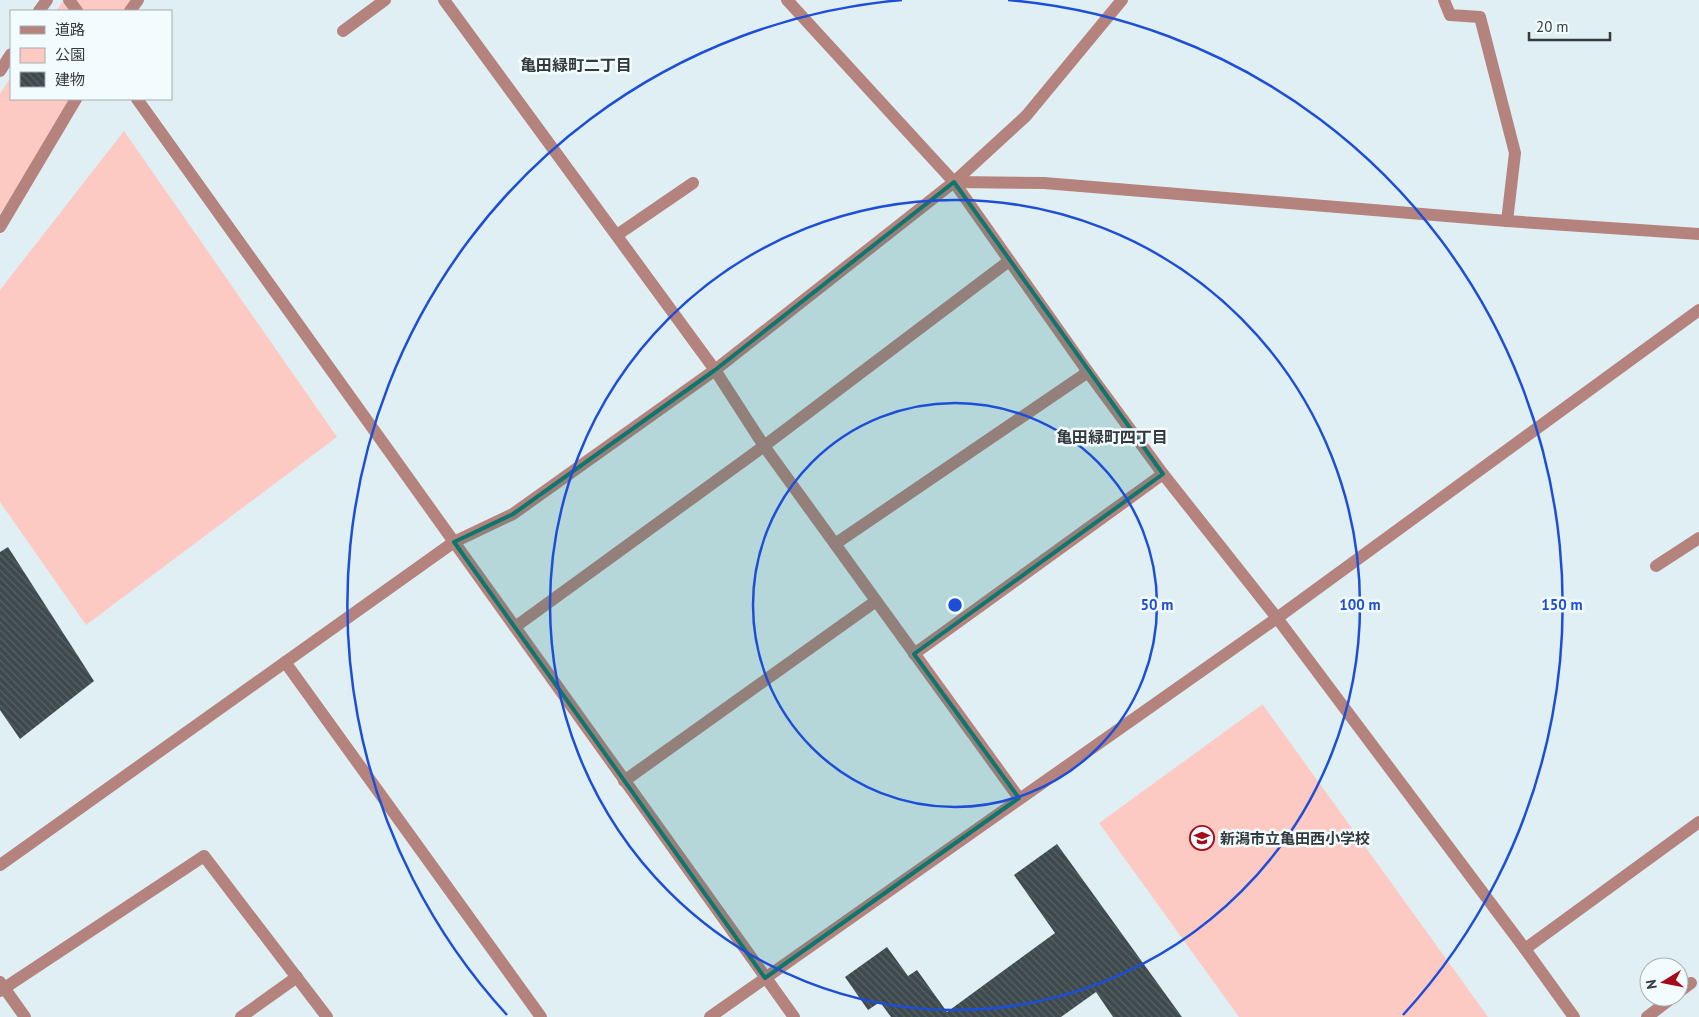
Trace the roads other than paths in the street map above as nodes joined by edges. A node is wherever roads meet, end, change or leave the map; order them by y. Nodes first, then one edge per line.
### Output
1 (385, 0) edge
2 (444, 0) edge
3 (788, 0) edge
4 (1122, 0) edge
5 (1444, 0) edge
6 (343, 31) dead end
7 (0, 46) edge
8 (10, 56) edge
9 (0, 70) edge
10 (75, 100) edge
11 (138, 100) edge
12 (954, 182) junction
13 (693, 183) dead end
14 (1507, 221) junction
15 (0, 227) edge
16 (1699, 234) edge
17 (616, 235) junction
18 (1008, 262) junction
19 (1699, 310) edge
20 (715, 370) junction
21 (1088, 372) junction
22 (764, 446) junction
23 (1163, 474) junction
24 (1699, 538) edge
25 (454, 542) junction
26 (835, 544) junction
27 (1656, 566) dead end
28 (876, 601) junction
29 (1277, 618) junction
30 (515, 627) junction
31 (914, 654) junction
32 (285, 662) junction
33 (624, 781) junction
34 (1019, 798) junction
35 (1699, 822) edge
36 (0, 865) edge
37 (1525, 949) junction
38 (297, 977) junction
39 (765, 978) junction
40 (1, 987) edge
41 (1660, 1007) edge
42 (25, 1017) edge
43 (241, 1017) edge
44 (327, 1017) edge
45 (541, 1017) edge
46 (710, 1017) edge
47 (794, 1017) edge
48 (1574, 1017) edge
49 (1647, 1017) edge

1 - 6 street
2 - 17 street
3 - 12 street
4 - 12 street
5 - 14 street
7 - 8 street
8 - 9 street
10 - 15 street
11 - 25 street
12 - 14 street
12 - 18 street
12 - 20 street
13 - 17 street
14 - 16 street
17 - 20 street
18 - 21 street
18 - 22 street
19 - 29 street
20 - 22 street
20 - 25 street
21 - 23 street
21 - 26 street
22 - 26 street
22 - 30 street
23 - 29 street
23 - 31 street
24 - 27 street
25 - 30 street
25 - 32 street
26 - 28 street
28 - 31 street
28 - 33 street
29 - 34 street
29 - 37 street
30 - 33 street
31 - 34 street
32 - 36 street
32 - 45 street
33 - 39 street
34 - 39 street
35 - 37 street
37 - 48 street
38 - 40 street
38 - 43 street
38 - 44 street
39 - 46 street
39 - 47 street
40 - 42 street
41 - 49 street

